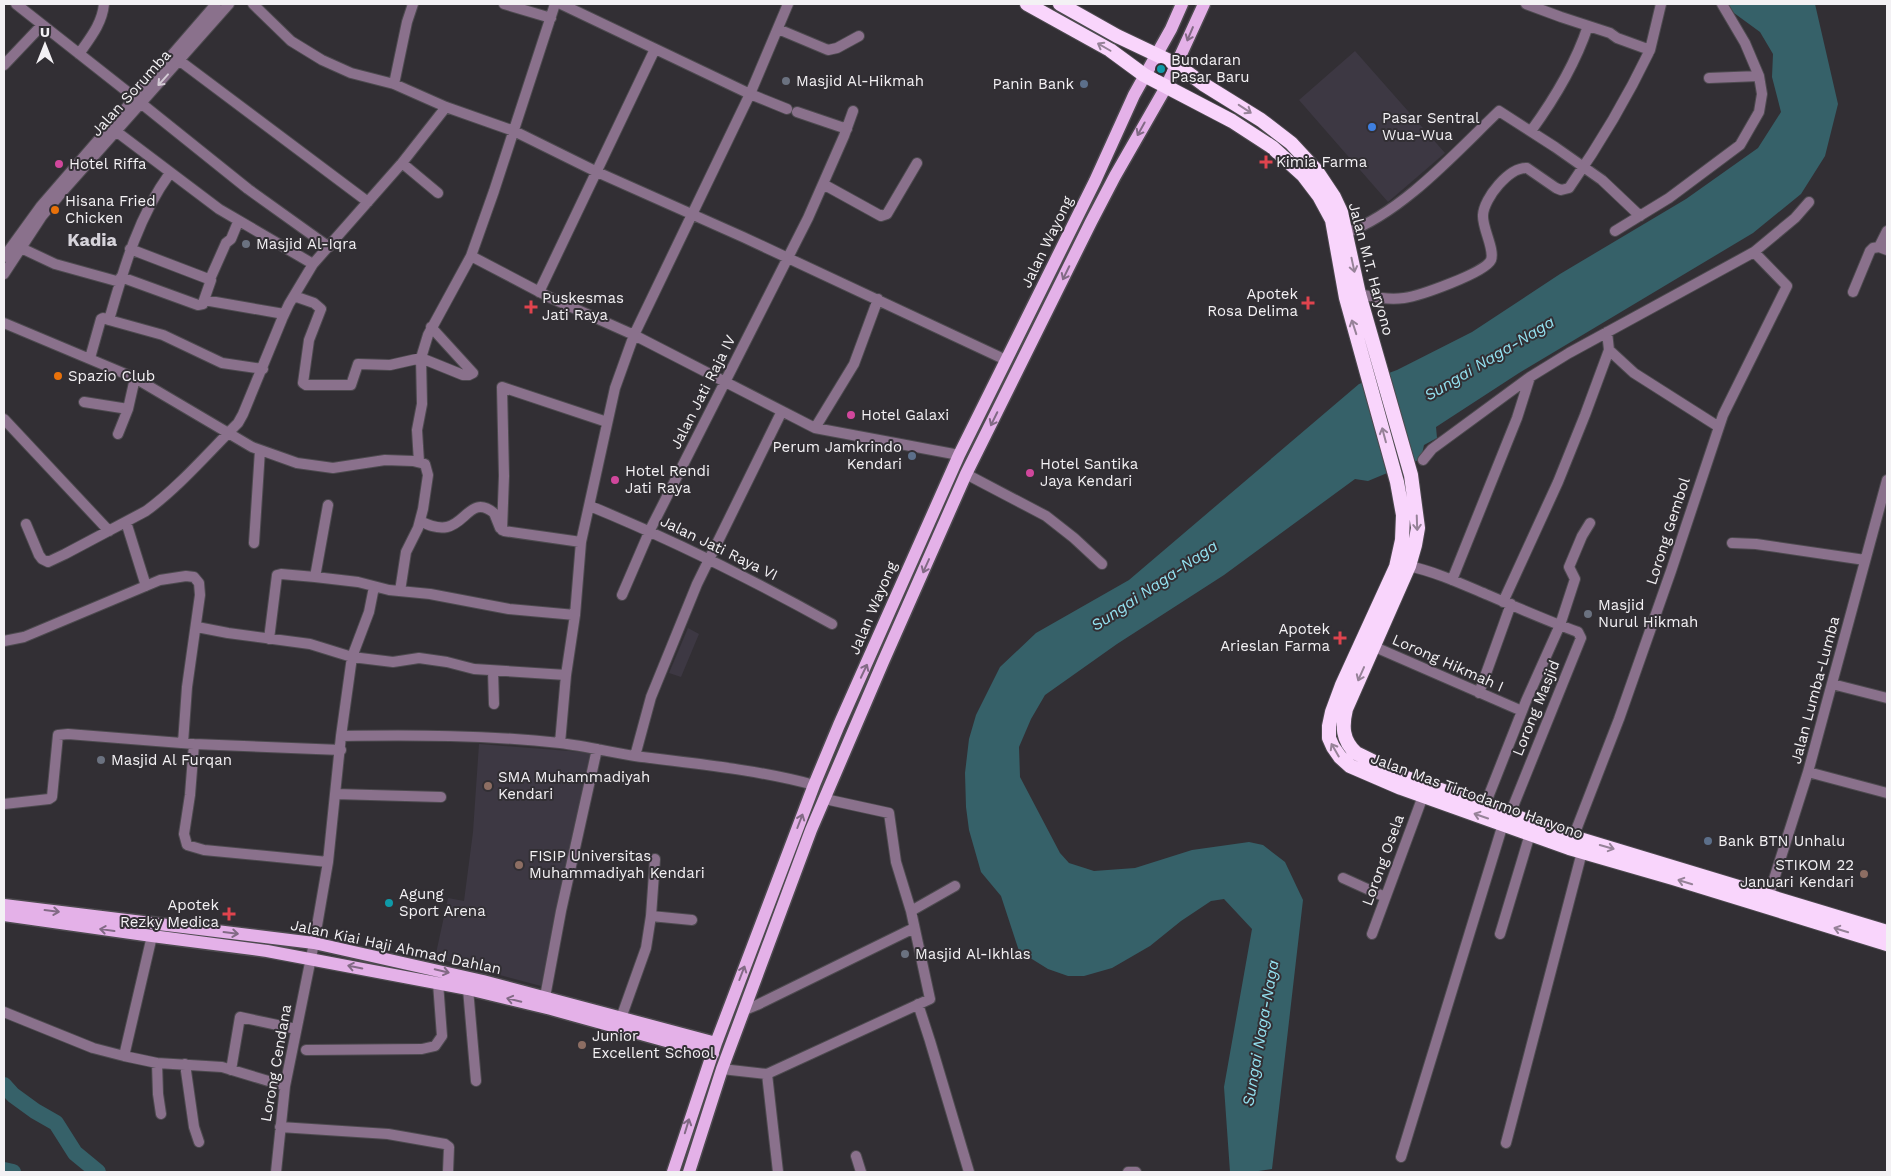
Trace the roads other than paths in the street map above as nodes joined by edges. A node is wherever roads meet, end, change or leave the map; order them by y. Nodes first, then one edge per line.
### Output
1 (16, 4) edge
2 (104, 4) edge
3 (216, 4) edge
4 (229, 4) edge
5 (253, 4) edge
6 (413, 4) edge
7 (504, 4) edge
8 (555, 4) edge
9 (562, 4) edge
10 (788, 4) edge
11 (1028, 4) edge
12 (1061, 4) edge
13 (1182, 4) edge
14 (1204, 4) edge
15 (1526, 4) edge
16 (1661, 4) edge
17 (1722, 4) edge
18 (551, 18) junction
19 (42, 25) junction
20 (1588, 26) junction
21 (203, 27) junction
22 (778, 29) junction
23 (860, 36) dead end
24 (655, 49) junction
25 (1650, 50) junction
26 (79, 54) junction
27 (1156, 54) junction
28 (180, 61) junction
29 (1176, 64) junction
30 (4, 65) edge
31 (1144, 75) junction
32 (1759, 76) junction
33 (1709, 78) dead end
34 (394, 84) junction
35 (1166, 87) junction
36 (750, 94) junction
37 (138, 100) junction
38 (446, 107) junction
39 (853, 111) dead end
40 (846, 129) junction
41 (514, 131) junction
42 (1531, 131) junction
43 (117, 132) junction
44 (917, 163) dead end
45 (402, 164) junction
46 (1584, 167) junction
47 (170, 172) junction
48 (597, 172) junction
49 (823, 184) junction
50 (438, 193) dead end
51 (368, 202) junction
52 (1809, 202) dead end
53 (693, 214) junction
54 (1640, 216) junction
55 (238, 222) junction
56 (1616, 231) dead end
57 (1887, 231) edge
58 (1346, 233) junction
59 (329, 247) junction
60 (21, 248) junction
61 (1883, 248) edge
62 (130, 250) junction
63 (1754, 252) junction
64 (471, 256) junction
65 (4, 257) edge
66 (787, 258) junction
67 (313, 264) junction
68 (4, 274) edge
69 (120, 279) junction
70 (210, 279) junction
71 (539, 292) junction
72 (1853, 292) dead end
73 (1359, 294) junction
74 (294, 296) junction
75 (878, 299) junction
76 (204, 300) junction
77 (284, 314) junction
78 (109, 320) junction
79 (4, 323) edge
80 (431, 327) junction
81 (1607, 332) junction
82 (634, 335) junction
83 (1609, 350) junction
84 (90, 358) junction
85 (421, 358) junction
86 (1006, 360) junction
87 (263, 369) junction
88 (1530, 377) junction
89 (135, 378) junction
90 (725, 383) junction
91 (84, 402) dead end
92 (128, 409) junction
93 (782, 411) junction
94 (4, 419) edge
95 (607, 422) junction
96 (1719, 427) junction
97 (815, 428) junction
98 (229, 432) junction
99 (118, 434) dead end
100 (260, 450) junction
101 (959, 455) junction
102 (1423, 460) dead end
103 (418, 462) junction
104 (966, 474) junction
105 (1411, 475) joint
106 (1887, 481) edge
107 (1397, 482) joint
108 (328, 505) dead end
109 (590, 506) junction
110 (420, 521) junction
111 (126, 522) junction
112 (1590, 523) dead end
113 (26, 524) dead end
114 (502, 530) junction
115 (650, 530) junction
116 (109, 531) junction
117 (581, 542) junction
118 (254, 543) dead end
119 (1732, 543) dead end
120 (708, 560) junction
121 (1865, 560) junction
122 (1102, 564) dead end
123 (1408, 566) junction
124 (315, 577) junction
125 (1452, 580) junction
126 (146, 586) junction
127 (374, 587) junction
128 (400, 591) junction
129 (622, 595) dead end
130 (1507, 603) junction
131 (575, 615) junction
132 (832, 624) dead end
133 (1560, 625) junction
134 (197, 627) junction
135 (269, 639) junction
136 (4, 642) edge
137 (1368, 644) junction
138 (352, 657) junction
139 (493, 671) junction
140 (566, 676) junction
141 (1832, 684) junction
142 (1479, 693) junction
143 (1887, 698) edge
144 (494, 704) dead end
145 (1522, 711) junction
146 (341, 736) junction
147 (188, 743) junction
148 (560, 743) junction
149 (597, 749) junction
150 (340, 750) junction
151 (635, 756) junction
152 (1808, 772) junction
153 (814, 785) junction
154 (336, 794) junction
155 (1887, 794) edge
156 (441, 796) dead end
157 (1423, 796) junction
158 (826, 798) junction
159 (4, 804) edge
160 (1485, 805) junction
161 (1506, 819) junction
162 (1530, 834) junction
163 (1575, 846) junction
164 (655, 859) dead end
165 (328, 862) junction
166 (1343, 878) dead end
167 (955, 886) dead end
168 (1385, 896) junction
169 (1767, 901) junction
170 (4, 905) edge
171 (911, 911) junction
172 (4, 915) edge
173 (651, 916) junction
174 (692, 920) dead end
175 (914, 928) junction
176 (1887, 932) edge
177 (1372, 934) dead end
178 (1500, 934) dead end
179 (152, 936) junction
180 (314, 943) junction
181 (1887, 944) edge
182 (311, 959) junction
183 (438, 983) junction
184 (468, 989) junction
185 (545, 997) junction
186 (918, 1004) junction
187 (745, 1010) junction
188 (4, 1012) edge
189 (621, 1018) junction
190 (296, 1029) junction
191 (711, 1047) junction
192 (306, 1050) dead end
193 (124, 1056) junction
194 (157, 1063) junction
195 (185, 1064) junction
196 (231, 1070) junction
197 (722, 1070) junction
198 (767, 1074) junction
199 (476, 1081) dead end
200 (285, 1086) junction
201 (161, 1114) dead end
202 (280, 1127) junction
203 (199, 1142) dead end
204 (1506, 1143) dead end
205 (856, 1156) dead end
206 (1401, 1157) dead end
207 (276, 1172) edge
208 (448, 1172) edge
209 (673, 1172) edge
210 (689, 1172) edge
211 (778, 1172) edge
212 (861, 1172) edge
213 (969, 1172) edge
214 (1128, 1172) edge
215 (1136, 1172) edge

1 - 19 street
2 - 26 street
3 - 21 street, Jalan Sorumba
4 - 21 street, Jalan Sorumba
5 - 34 street
6 - 34 street
7 - 18 street
8 - 18 street
9 - 24 street
10 - 22 street
31 -> 11 highway, Jalan M.T. Haryono
12 - 27 highway, Jalan M.T. Haryono
13 - 27 main road, Jalan Wayong
14 -> 29 main road, Jalan Wayong
15 - 20 street
16 - 25 street
17 - 32 street
18 - 41 street
19 - 26 street
19 - 30 street
20 - 25 street
20 - 42 street
21 - 28 street, Jalan Sorumba
21 - 37 street, Jalan Sorumba
22 - 23 street
22 - 36 street
24 - 36 street
24 - 48 street
25 - 46 street
26 - 37 street
27 - 29 highway, Jalan M.T. Haryono
27 - 31 main road, Jalan Wayong
28 -> 37 street, Jalan Sorumba
28 - 51 street
29 - 35 main road, Jalan Wayong
29 -> 58 highway, Jalan M.T. Haryono
31 - 35 highway, Jalan M.T. Haryono
31 - 86 main road, Jalan Wayong
32 - 33 street
32 - 54 street
34 - 38 street
35 -> 104 main road, Jalan Wayong
107 -> 35 highway, Jalan M.T. Haryono
36 - 40 street
36 - 53 street
37 - 43 street, Jalan Sorumba
37 - 59 street
37 - 65 street, Jalan Sorumba
38 - 41 street
38 - 45 street
39 - 40 street, Jalan Jati Raja IV
40 - 49 street, Jalan Jati Raja IV
41 - 48 street
41 - 64 street
42 - 46 street
42 - 58 street
43 - 47 street
43 - 60 street, Jalan Sorumba
44 - 49 street
45 - 50 street
45 - 51 street
46 - 54 street
46 - 73 street
47 - 55 street
47 - 62 street
48 - 53 street
48 - 71 street
49 - 66 street, Jalan Jati Raja IV
51 - 59 street
52 - 63 street
53 - 66 street
53 - 82 street
54 - 56 street
55 - 67 street
55 - 70 street
57 - 61 street
58 -> 73 highway, Jalan M.T. Haryono
59 - 67 street
60 - 68 street, Jalan Sorumba
60 - 69 street
61 - 72 street
62 - 69 street
62 - 70 street
63 - 81 street
63 - 96 street, Lorong Gembol
64 - 71 street
64 - 80 street
66 - 75 street
66 - 90 street, Jalan Jati Raja IV
67 - 74 street
69 - 76 street
69 - 78 street
70 - 76 street
71 - 82 street
73 - 105 highway, Jalan M.T. Haryono
74 - 77 street
74 - 85 street
75 - 86 street
75 - 97 street
76 - 77 street
77 - 87 street
78 - 84 street
78 - 87 street
79 - 84 street
80 - 85 street
80 - 85 street
81 - 83 street
81 - 88 street
82 - 90 street
82 - 95 street
83 - 96 street
83 - 130 street
84 - 89 street
85 - 103 street
86 - 101 main road, Jalan Wayong
87 - 98 street
88 - 102 street
88 - 125 street
89 - 92 street
89 - 98 street
90 - 93 street
90 - 115 street, Jalan Jati Raja IV
91 - 92 street
92 - 99 street
93 - 97 street
93 - 120 street
94 - 116 street
95 - 109 street
95 - 114 street
96 - 163 street, Lorong Gembol
97 - 101 street
98 - 100 street
98 - 111 street
100 - 103 street
100 - 118 street
153 -> 101 main road, Jalan Wayong
103 - 110 street
104 - 122 street
104 -> 158 main road, Jalan Wayong
105 -> 123 highway, Jalan Mas Tirtodarmo Haryono
106 - 121 street, Jalan Lumba-Lumba
107 - 137 highway, Jalan Mas Tirtodarmo Haryono
108 - 124 street
109 - 115 street, Jalan Jati Raya VI
109 - 117 street
110 - 114 street
110 - 128 street
111 - 116 street
111 - 126 street
112 - 133 street
113 - 116 street
114 - 117 street
115 - 120 street, Jalan Jati Raya VI
115 - 129 street, Jalan Jati Raja IV
117 - 131 street
119 - 121 street
120 - 132 street, Jalan Jati Raya VI
120 - 151 street
121 - 141 street, Jalan Lumba-Lumba
123 - 125 street
123 - 137 highway, Jalan Mas Tirtodarmo Haryono
124 - 127 street
124 - 135 street
125 - 130 street
126 - 134 street
126 - 136 street
127 - 128 street
127 - 138 street, Lorong Cendana
128 - 131 street
130 - 133 street
130 - 142 street
131 - 140 street
133 - 145 street
133 - 161 street, Lorong Masjid
134 - 135 street
134 - 147 street
135 - 138 street
137 - 142 street, Lorong Hikmah I
157 -> 137 highway, Jalan Mas Tirtodarmo Haryono
137 -> 160 highway, Jalan Mas Tirtodarmo Haryono
138 - 139 street
138 - 146 street, Lorong Cendana
139 - 140 street
139 - 144 street
140 - 148 street
141 - 143 street
141 - 152 street, Jalan Lumba-Lumba
142 - 145 street, Lorong Hikmah I
145 - 160 street
146 - 148 street
146 - 150 street, Lorong Cendana
147 - 150 street
147 - 159 street
147 - 165 street
148 - 149 street
149 - 151 street
149 - 185 street
150 - 154 street, Lorong Cendana
151 - 153 street
152 - 155 street
152 - 169 street, Jalan Lumba-Lumba
191 -> 153 main road, Jalan Wayong
154 - 156 street
154 - 165 street, Lorong Cendana
161 -> 157 highway, Jalan Mas Tirtodarmo Haryono
157 - 168 street, Lorong Osela
158 - 171 street
158 - 187 main road, Jalan Wayong
160 - 161 highway, Jalan Mas Tirtodarmo Haryono
161 - 162 highway, Jalan Mas Tirtodarmo Haryono
161 - 163 highway, Jalan Mas Tirtodarmo Haryono
161 - 206 street
162 - 163 highway, Jalan Mas Tirtodarmo Haryono
162 - 178 street
163 - 169 highway, Jalan Mas Tirtodarmo Haryono
163 - 204 street, Lorong Gembol
164 - 173 street
165 - 180 street, Lorong Cendana
166 - 168 street
167 - 171 street
168 - 177 street, Lorong Osela
169 - 176 highway, Jalan Mas Tirtodarmo Haryono
181 -> 169 highway, Jalan Mas Tirtodarmo Haryono
170 -> 180 main road, Jalan Kiai Haji Ahmad Dahlan
171 - 175 street
179 -> 172 main road, Jalan Kiai Haji Ahmad Dahlan
173 - 174 street
173 - 189 street
175 - 186 street
175 - 187 street
179 - 182 main road, Jalan Kiai Haji Ahmad Dahlan
179 - 193 street
180 - 182 street, Lorong Cendana
180 -> 185 main road, Jalan Kiai Haji Ahmad Dahlan
183 -> 182 main road, Jalan Kiai Haji Ahmad Dahlan
182 - 190 street, Lorong Cendana
183 - 184 main road, Jalan Kiai Haji Ahmad Dahlan
183 - 192 street
191 -> 184 main road, Jalan Kiai Haji Ahmad Dahlan
184 - 199 street
185 - 189 main road, Jalan Kiai Haji Ahmad Dahlan
186 - 198 street
186 - 213 street
187 - 197 main road, Jalan Wayong
188 - 193 street
189 - 191 main road, Jalan Kiai Haji Ahmad Dahlan
190 - 196 street
190 - 200 street, Lorong Cendana
209 -> 191 main road, Jalan Wayong
193 - 194 street
194 - 195 street
194 - 201 street
195 - 196 street
195 - 203 street
196 - 200 street
197 - 198 street
197 - 210 main road, Jalan Wayong
198 - 211 street
200 - 202 street, Lorong Cendana
202 - 207 street, Lorong Cendana
202 - 208 street
205 - 212 street
214 - 215 street

